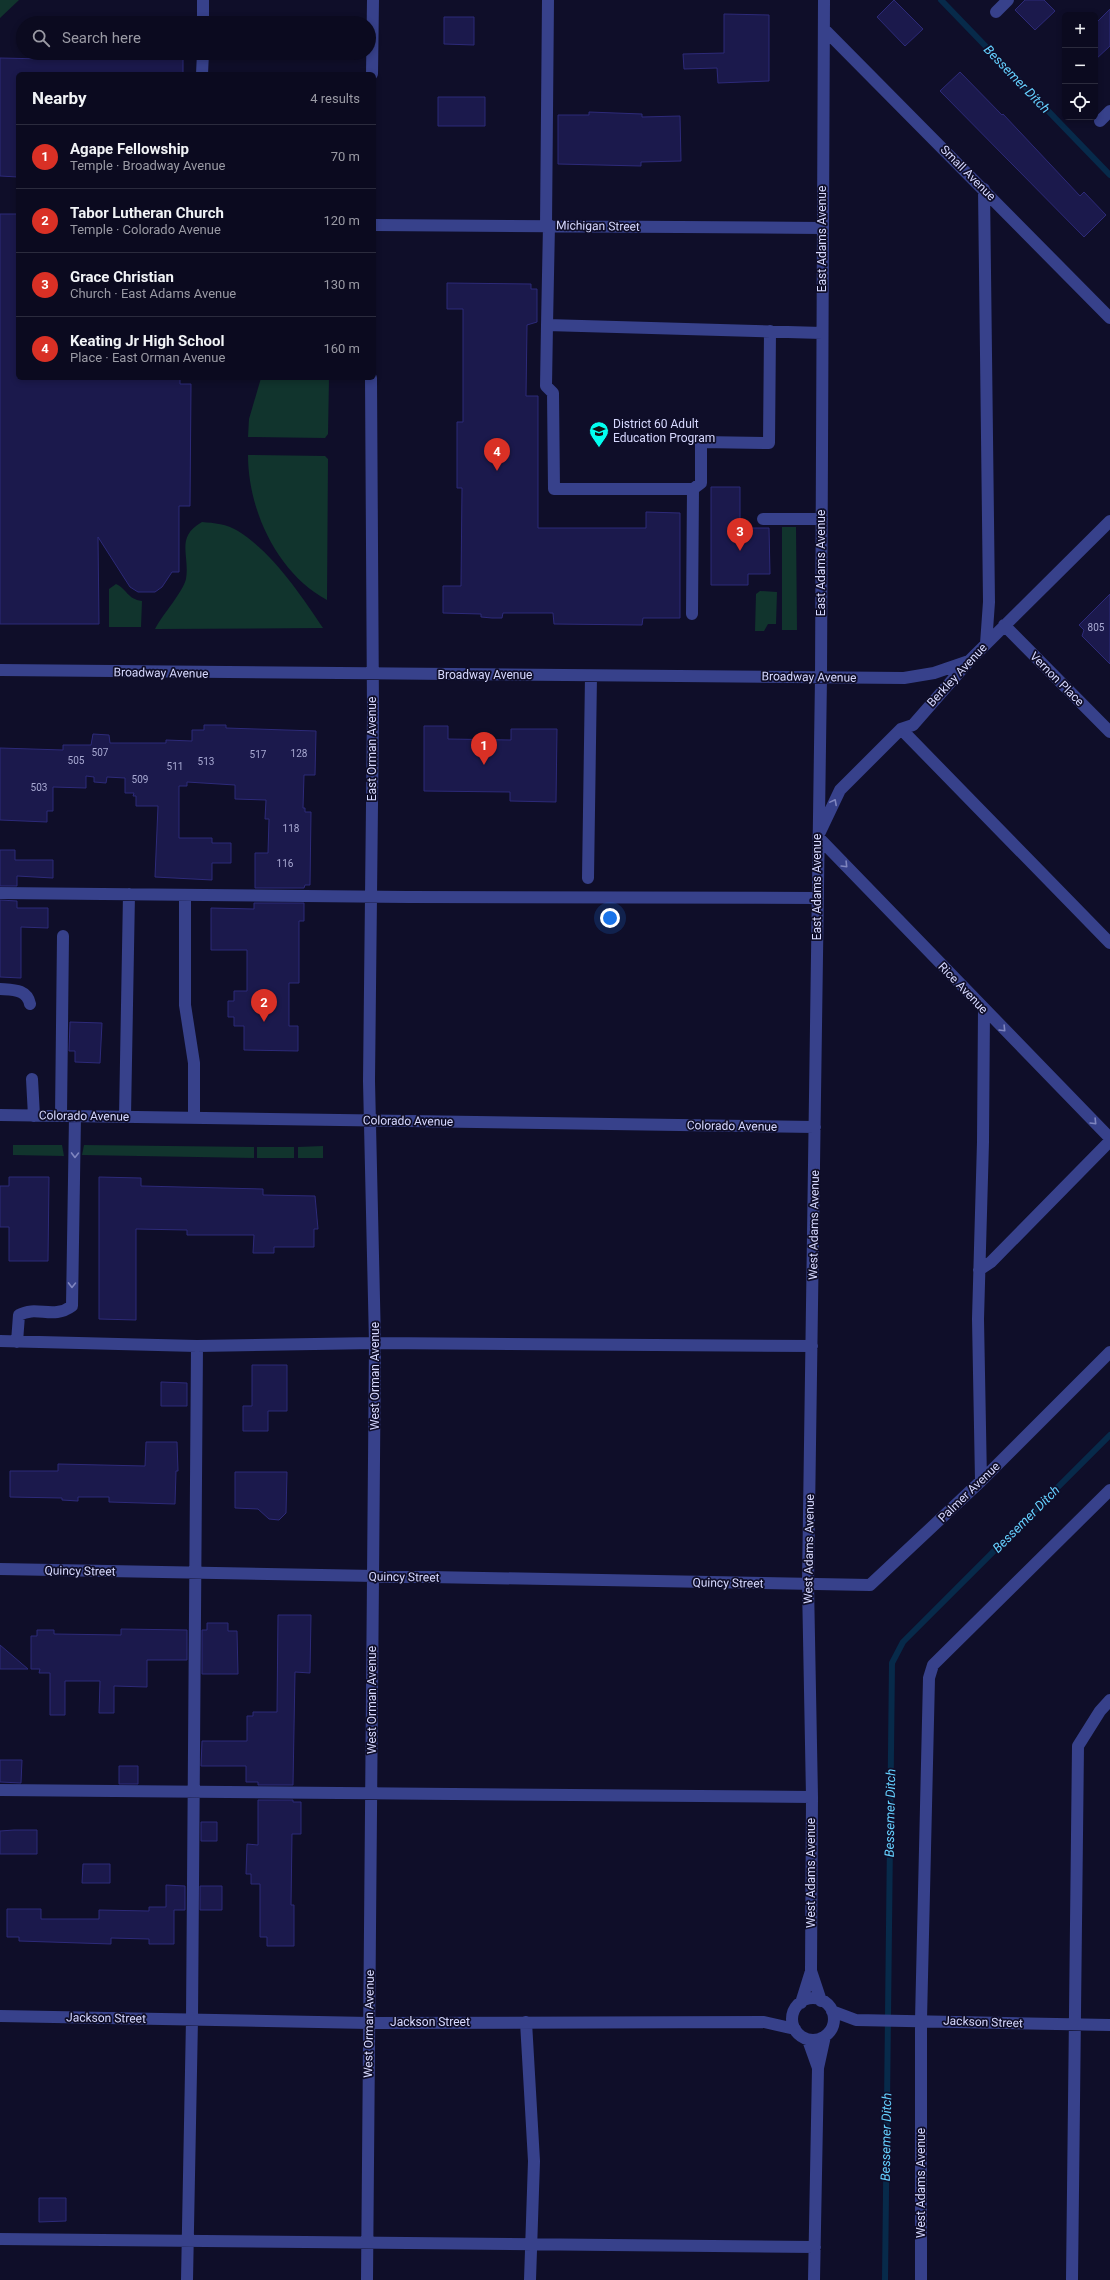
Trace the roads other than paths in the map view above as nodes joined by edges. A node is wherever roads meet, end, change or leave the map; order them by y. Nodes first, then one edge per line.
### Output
1 (203, 0) edge
2 (373, 0) edge
3 (548, 0) edge
4 (824, 0) edge
5 (1008, 0) edge
6 (996, 12) dead end
7 (203, 16) edge
8 (373, 16) edge
9 (824, 30) junction
10 (203, 60) edge
11 (372, 60) edge
12 (202, 72) edge
13 (372, 72) edge
14 (1110, 111) edge
15 (1100, 121) dead end
16 (984, 190) junction
17 (376, 225) edge
18 (548, 225) junction
19 (822, 228) junction
20 (1110, 318) edge
21 (547, 325) junction
22 (770, 331) junction
23 (822, 333) junction
24 (371, 380) edge
25 (693, 490) junction
26 (763, 519) dead end
27 (822, 519) junction
28 (1110, 521) edge
29 (692, 614) dead end
30 (1004, 625) junction
31 (986, 644) junction
32 (968, 661) junction
33 (0, 670) edge
34 (372, 675) junction
35 (591, 676) junction
36 (821, 676) junction
37 (901, 729) junction
38 (1109, 729) edge
39 (818, 837) junction
40 (588, 878) dead end
41 (0, 893) edge
42 (129, 894) junction
43 (185, 896) junction
44 (371, 897) junction
45 (818, 898) junction
46 (63, 936) dead end
47 (1110, 943) edge
48 (0, 990) edge
49 (30, 1004) dead end
50 (984, 1009) junction
51 (32, 1079) dead end
52 (0, 1115) edge
53 (34, 1116) junction
54 (61, 1116) junction
55 (76, 1116) junction
56 (125, 1117) junction
57 (194, 1118) junction
58 (370, 1120) junction
59 (815, 1127) junction
60 (1110, 1139) edge
61 (979, 1270) junction
62 (0, 1341) edge
63 (16, 1342) junction
64 (375, 1343) junction
65 (197, 1346) junction
66 (812, 1346) junction
67 (1110, 1352) edge
68 (981, 1481) junction
69 (1110, 1490) edge
70 (0, 1569) edge
71 (195, 1573) junction
72 (373, 1576) junction
73 (808, 1584) junction
74 (1110, 1700) edge
75 (0, 1790) edge
76 (194, 1792) junction
77 (371, 1794) junction
78 (812, 1797) junction
79 (811, 1971) junction
80 (821, 2001) junction
81 (797, 2008) junction
82 (832, 2011) junction
83 (0, 2016) edge
84 (192, 2019) junction
85 (859, 2020) junction
86 (921, 2020) junction
87 (526, 2022) junction
88 (764, 2022) junction
89 (369, 2023) junction
90 (1073, 2025) junction
91 (1110, 2025) edge
92 (795, 2029) junction
93 (829, 2032) junction
94 (808, 2040) junction
95 (818, 2068) junction
96 (0, 2239) edge
97 (187, 2242) junction
98 (367, 2244) junction
99 (530, 2245) junction
100 (815, 2247) junction
101 (187, 2280) edge
102 (367, 2280) edge
103 (530, 2280) edge
104 (814, 2280) edge
105 (921, 2280) edge
106 (1072, 2280) edge

1 - 7 street
2 - 8 street
3 - 18 street
4 - 9 street, East Adams Avenue
5 - 6 street
9 - 16 street, Small Avenue
9 - 19 street, East Adams Avenue
10 - 12 street
11 - 13 street
14 - 15 street
16 - 20 street, Small Avenue
16 - 31 street
17 - 18 street, Michigan Street
18 - 19 street, Michigan Street
18 - 21 street
19 - 23 street, East Adams Avenue
21 - 22 street
21 - 25 street
22 - 23 street
22 - 25 street
23 - 27 street, East Adams Avenue
24 - 34 street, East Orman Avenue
25 - 29 street
26 - 27 street
27 - 36 street, East Adams Avenue
28 - 30 street, Berkley Avenue
30 - 31 street, Berkley Avenue
30 - 38 street, Vernon Place
31 - 32 street, Berkley Avenue
32 - 36 street, Broadway Avenue
32 - 37 street, Berkley Avenue
33 - 34 street, Broadway Avenue
34 - 35 street, Broadway Avenue
34 - 44 street, East Orman Avenue
35 - 36 street, Broadway Avenue
35 - 40 street
36 - 39 street, East Adams Avenue
39 -> 37 street, Berkley Avenue
37 - 47 street
39 - 45 street, East Adams Avenue
39 -> 50 street, Rice Avenue
41 - 42 street
42 - 43 street
42 - 56 street
43 - 44 street
43 - 57 street
44 - 45 street
44 - 58 street, East Orman Avenue
45 - 59 street, East Adams Avenue
46 - 54 street
48 - 49 street
50 -> 60 street, Rice Avenue
50 - 61 street
51 - 53 street
52 - 53 street, Colorado Avenue
53 - 54 street, Colorado Avenue
54 - 55 street, Colorado Avenue
55 - 56 street, Colorado Avenue
55 -> 63 street
56 - 57 street, Colorado Avenue
57 - 58 street, Colorado Avenue
58 - 59 street, Colorado Avenue
58 - 64 street, West Orman Avenue
59 - 66 street, West Adams Avenue
60 - 61 street
61 - 68 street
62 - 63 street
63 - 65 street
64 - 65 street
64 - 66 street
64 - 72 street, West Orman Avenue
65 - 71 street
66 - 73 street, West Adams Avenue
67 - 68 street, Palmer Avenue
68 - 73 street, Palmer Avenue
69 - 86 street, West Adams Avenue
70 - 71 street, Quincy Street
71 - 72 street, Quincy Street
71 - 76 street
72 - 73 street, Quincy Street
72 - 77 street, West Orman Avenue
73 - 78 street, West Adams Avenue
74 - 90 street
75 - 76 street
76 - 77 street
76 - 84 street
77 - 78 street
77 - 89 street, West Orman Avenue
78 - 79 street, West Adams Avenue
79 - 80 street, West Adams Avenue
79 - 81 street, West Adams Avenue
80 - 81 street
80 - 82 street
81 - 88 street, Jackson Street
81 - 92 street
82 - 85 street, Jackson Street
82 - 93 street
83 - 84 street, Jackson Street
84 - 89 street, Jackson Street
84 - 97 street
85 - 86 street, Jackson Street
85 - 93 street, Jackson Street
86 - 90 street, Jackson Street
86 - 105 street, West Adams Avenue
87 - 88 street, Jackson Street
87 - 89 street, Jackson Street
87 - 99 street
88 - 92 street, Jackson Street
89 - 98 street, West Orman Avenue
90 - 91 street, Jackson Street
90 - 106 street
92 - 94 street
93 - 94 street
93 - 95 street
94 - 95 street
95 - 100 street
96 - 97 street
97 - 98 street
97 - 101 street
98 - 99 street
98 - 102 street, West Orman Avenue
99 - 100 street
99 - 103 street
100 - 104 street

